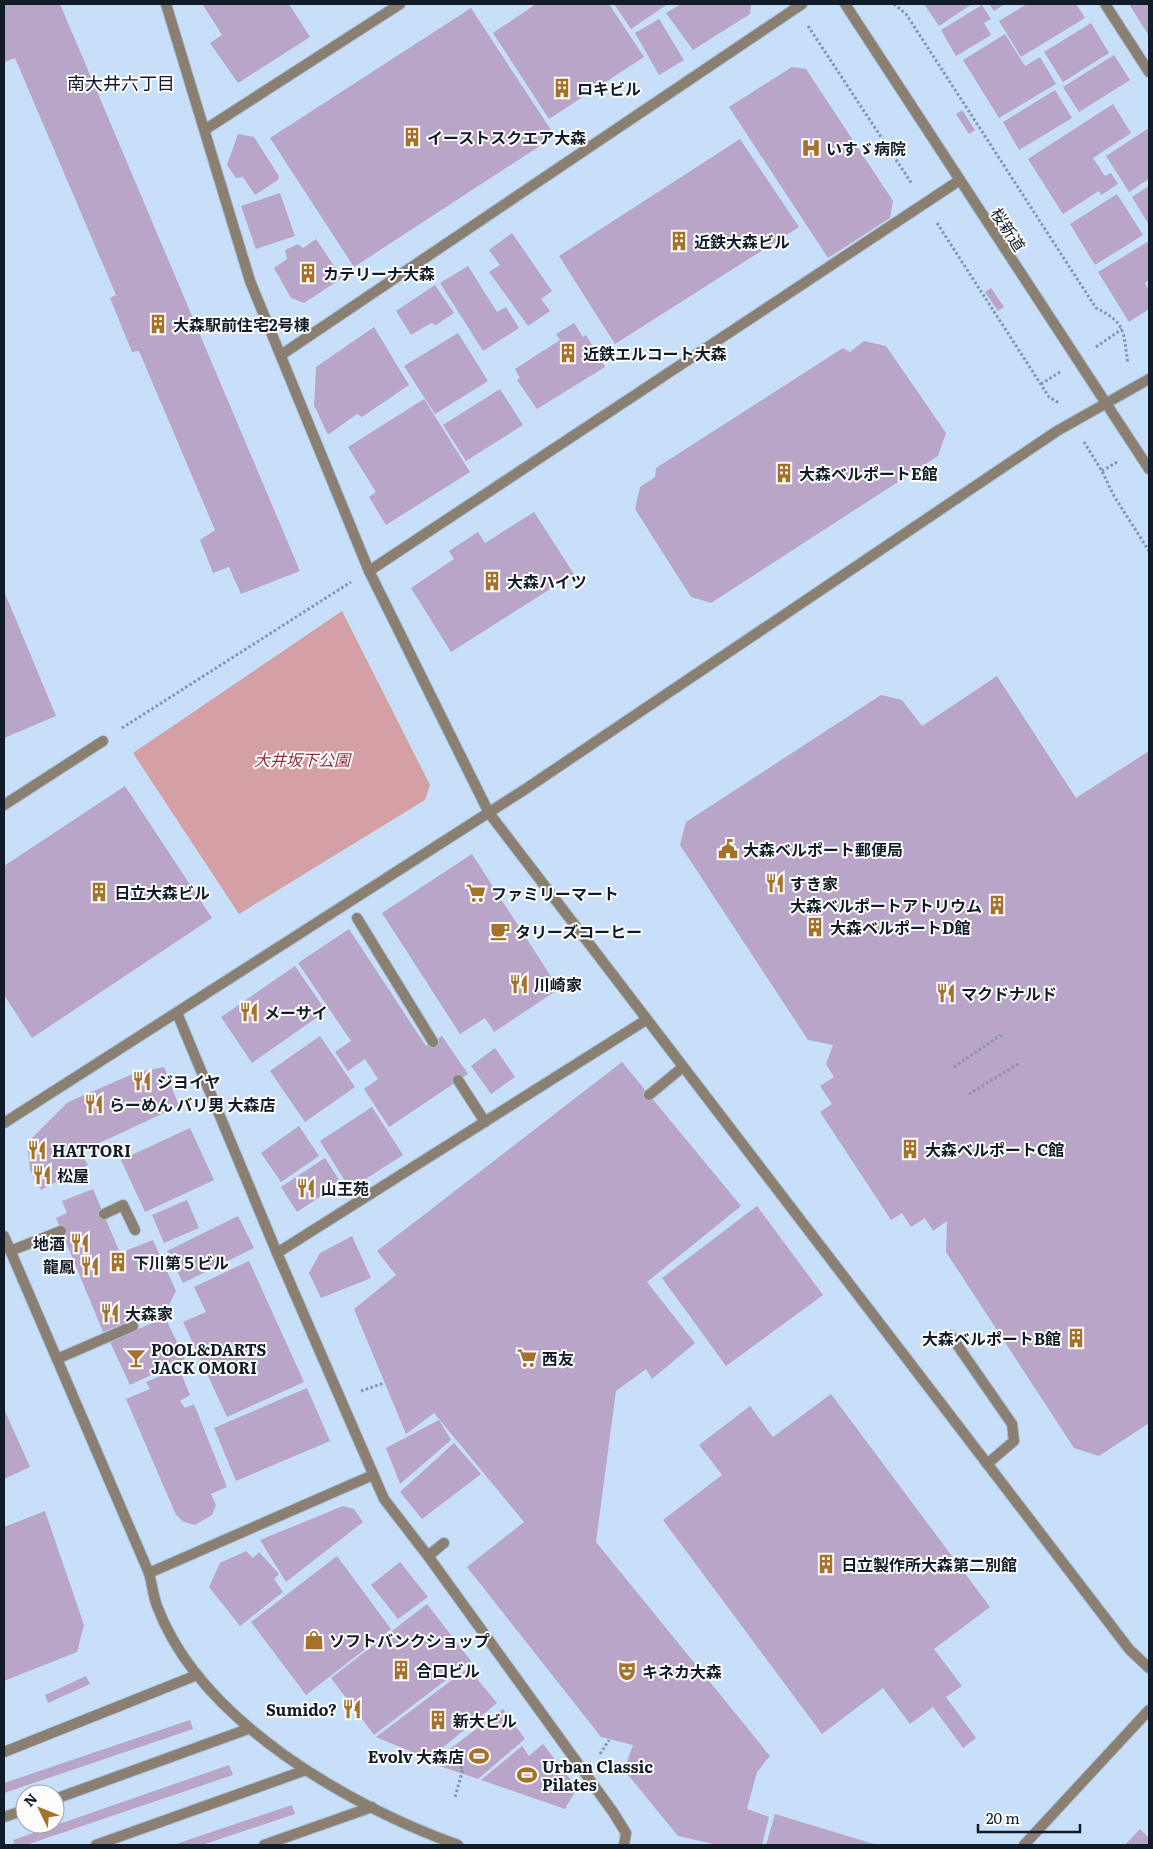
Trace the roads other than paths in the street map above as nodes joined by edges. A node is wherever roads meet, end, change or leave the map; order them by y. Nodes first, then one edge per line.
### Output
1 (166, 4) edge
2 (400, 4) edge
3 (802, 4) edge
4 (845, 4) edge
5 (1105, 4) edge
6 (1147, 65) edge
7 (206, 130) junction
8 (960, 180) junction
9 (281, 355) junction
10 (1149, 379) edge
11 (1106, 403) junction
12 (1149, 469) edge
13 (369, 571) junction
14 (103, 741) road end
15 (4, 806) edge
16 (489, 813) junction
17 (357, 918) dead end
18 (177, 1013) junction
19 (646, 1020) junction
20 (433, 1042) dead end
21 (682, 1067) junction
22 (458, 1080) dead end
23 (649, 1095) dead end
24 (485, 1122) junction
25 (4, 1123) edge
26 (104, 1214) dead end
27 (135, 1230) dead end
28 (61, 1231) dead end
29 (4, 1236) edge
30 (10, 1251) junction
31 (277, 1254) junction
32 (133, 1326) dead end
33 (951, 1336) dead end
34 (57, 1359) junction
35 (987, 1464) junction
36 (373, 1475) junction
37 (444, 1542) dead end
38 (428, 1556) junction
39 (149, 1573) junction
40 (1149, 1668) edge
41 (197, 1675) junction
42 (1149, 1710) edge
43 (248, 1729) junction
44 (4, 1752) edge
45 (306, 1770) junction
46 (65, 1795) edge
47 (372, 1806) junction
48 (96, 1845) edge
49 (264, 1845) edge
50 (458, 1845) edge
51 (624, 1845) edge
52 (1024, 1845) edge

1 - 7 street
2 - 7 street
3 - 9 street
4 - 8 street, 桜新道
5 - 6 street
7 - 9 street
8 - 11 street, 桜新道
8 - 13 street
9 - 13 street
10 - 11 street
11 - 12 street, 桜新道
11 - 16 street
13 - 16 street
14 - 15 street
16 - 18 street
16 - 19 street
17 - 20 street
18 - 25 street
18 - 31 street
19 - 21 street
19 - 24 street
21 - 23 street
21 - 35 street
22 - 24 street
24 - 31 street
26 - 27 street
28 - 30 street
29 - 30 street
30 - 34 street
31 - 36 street
32 - 34 street
33 - 35 street
34 - 39 street
35 - 40 street
36 - 38 street
36 - 39 street
37 - 38 street
38 - 51 street
39 - 41 street
41 - 43 street
41 - 44 street
42 - 52 street
43 - 45 street
43 - 46 street
45 - 47 street
45 - 48 street
47 - 49 street
47 - 50 street

